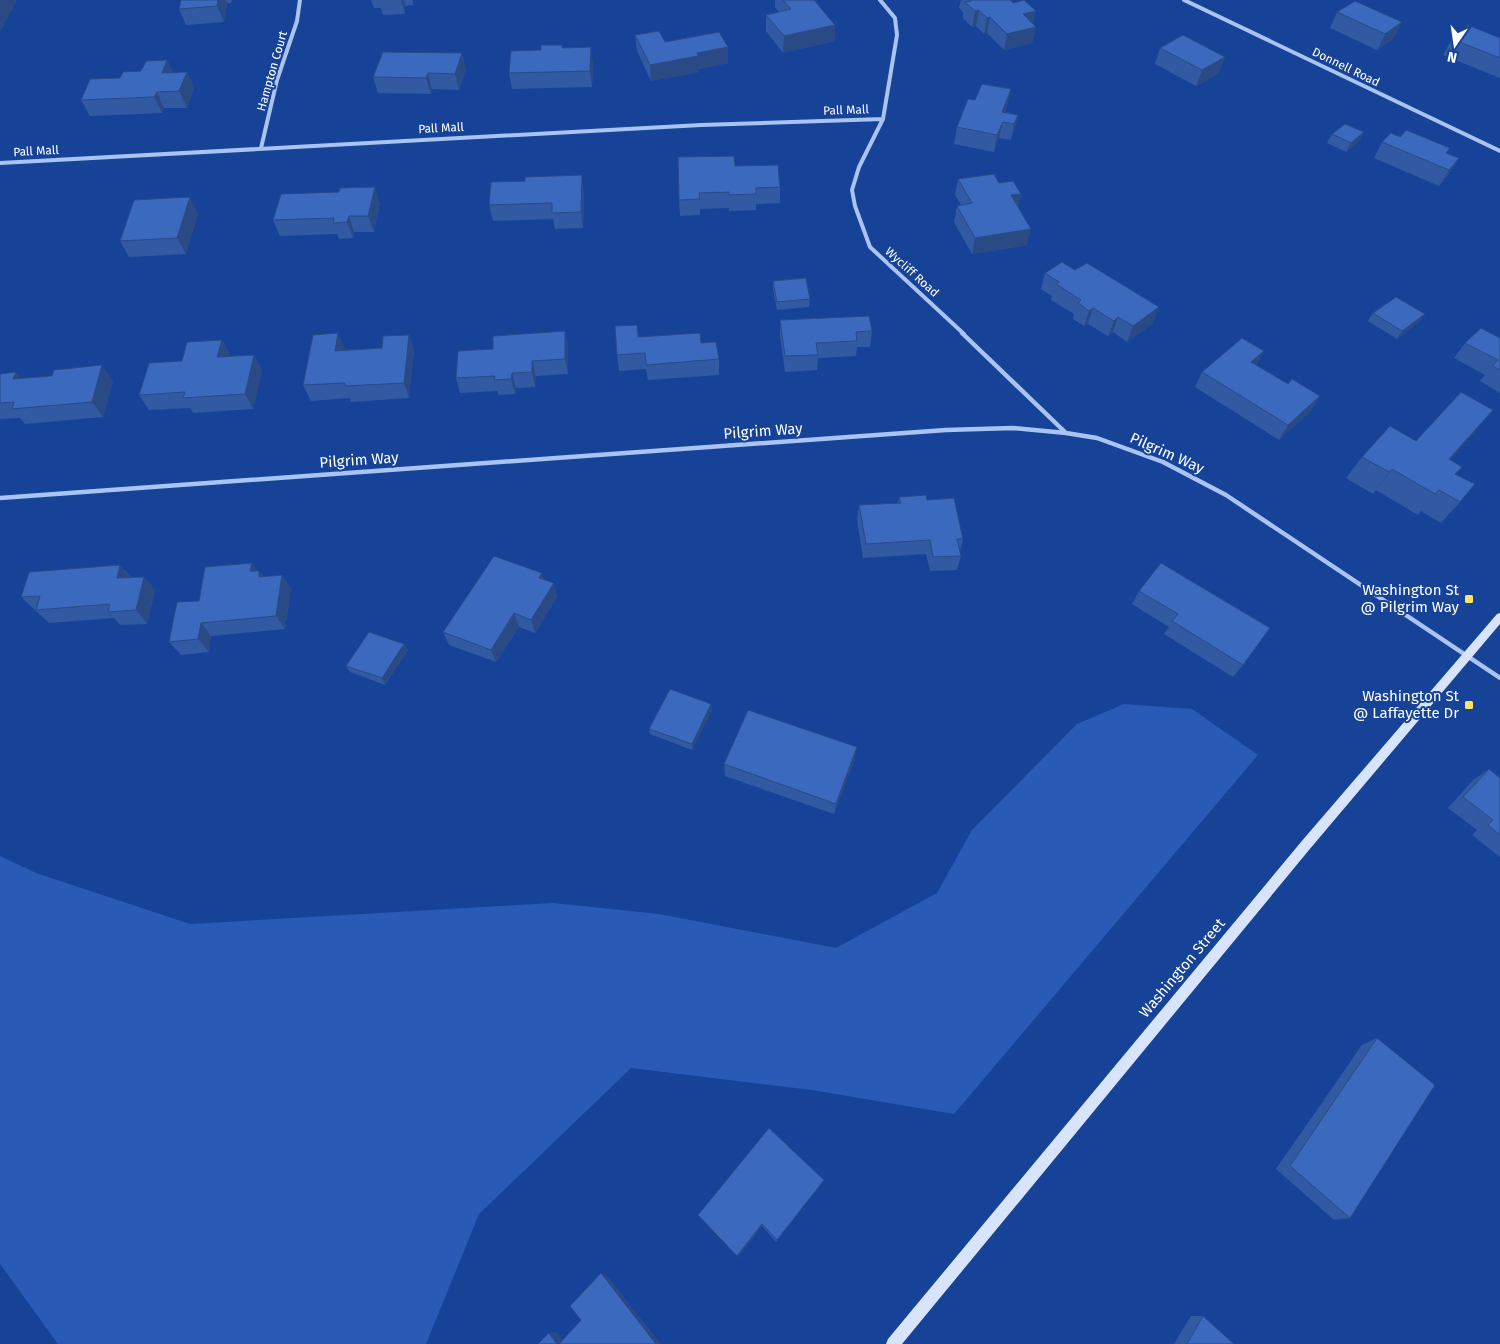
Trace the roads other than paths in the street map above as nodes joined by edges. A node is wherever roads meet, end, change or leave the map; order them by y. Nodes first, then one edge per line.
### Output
1 (300, 0) edge
2 (880, 0) edge
3 (1184, 0) edge
4 (883, 119) junction
5 (262, 148) junction
6 (1500, 151) edge
7 (0, 163) edge
8 (1066, 433) junction
9 (0, 498) edge
10 (1500, 617) edge
11 (1467, 656) junction
12 (1500, 678) edge
13 (893, 1344) edge

1 - 5 street, Hampton Court
2 - 4 street, Wycliff Road
3 - 6 street, Donnell Road
4 - 5 street, Pall Mall
4 - 8 street, Wycliff Road
5 - 7 street, Pall Mall
8 - 9 street, Pilgrim Way
8 - 11 street, Pilgrim Way
10 - 11 main road, Washington Street
11 - 12 street, Pilgrim Way
11 - 13 main road, Washington Street

